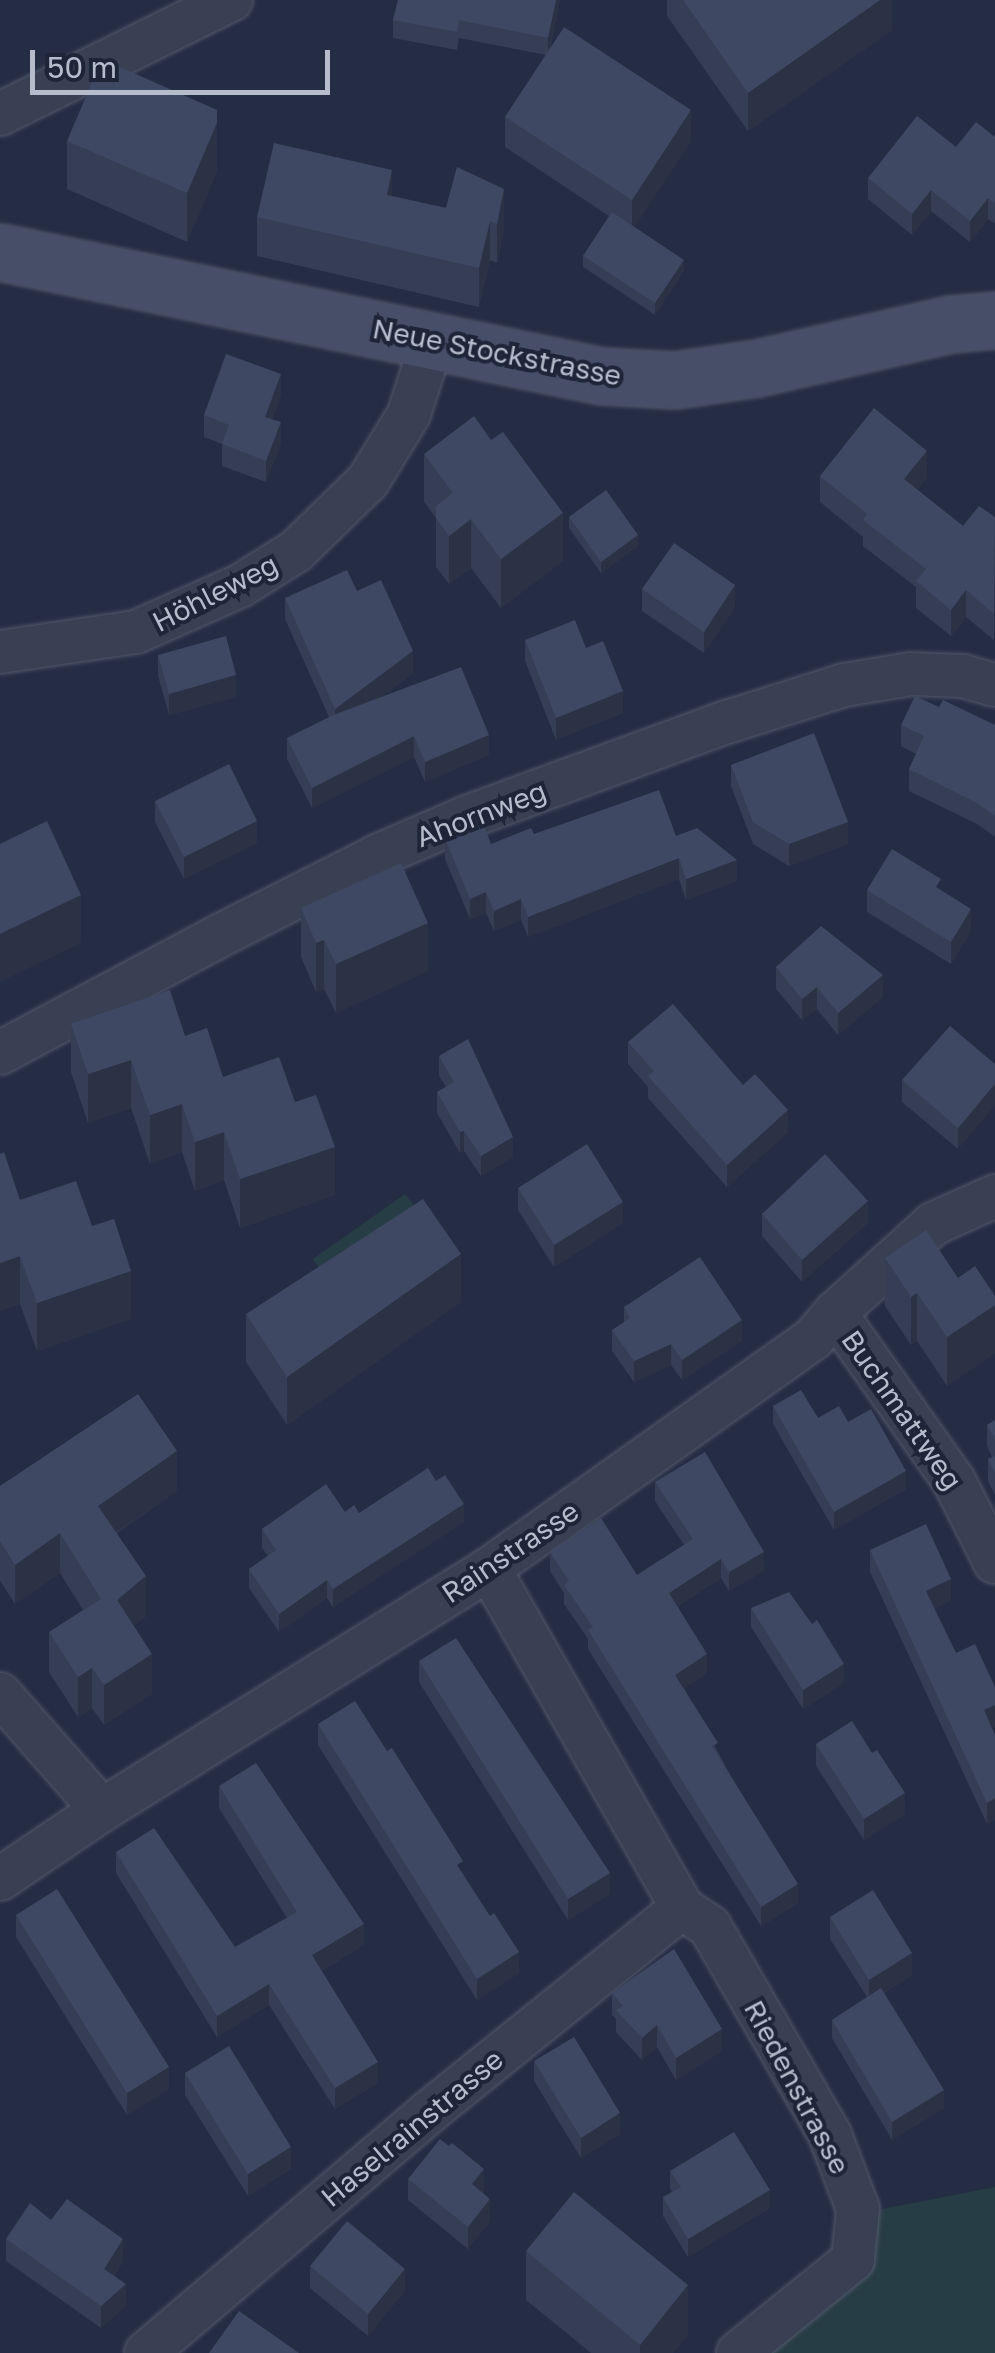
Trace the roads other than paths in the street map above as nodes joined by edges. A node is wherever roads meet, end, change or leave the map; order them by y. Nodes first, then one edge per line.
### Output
1 (230, 0) edge
2 (0, 114) edge
3 (0, 252) edge
4 (995, 320) edge
5 (432, 342) junction
6 (0, 652) edge
7 (995, 685) edge
8 (0, 1054) edge
9 (995, 1196) edge
10 (835, 1313) junction
11 (995, 1562) edge
12 (489, 1569) junction
13 (0, 1694) edge
14 (102, 1810) junction
15 (0, 1880) edge
16 (682, 1908) junction
17 (146, 2353) edge
18 (738, 2353) edge

1 - 2 street
3 - 5 street, Neue Stockstrasse
4 - 5 street, Neue Stockstrasse
5 - 6 street, Höhleweg
7 - 8 street, Ahornweg
9 - 10 street, Rainstrasse
10 - 11 street, Buchmattweg
10 - 12 street, Rainstrasse
12 - 14 street, Rainstrasse
12 - 16 street, Riedenstrasse
13 - 14 street
14 - 15 street, Rainstrasse
16 - 17 street, Haselrainstrasse
16 - 18 street, Riedenstrasse

